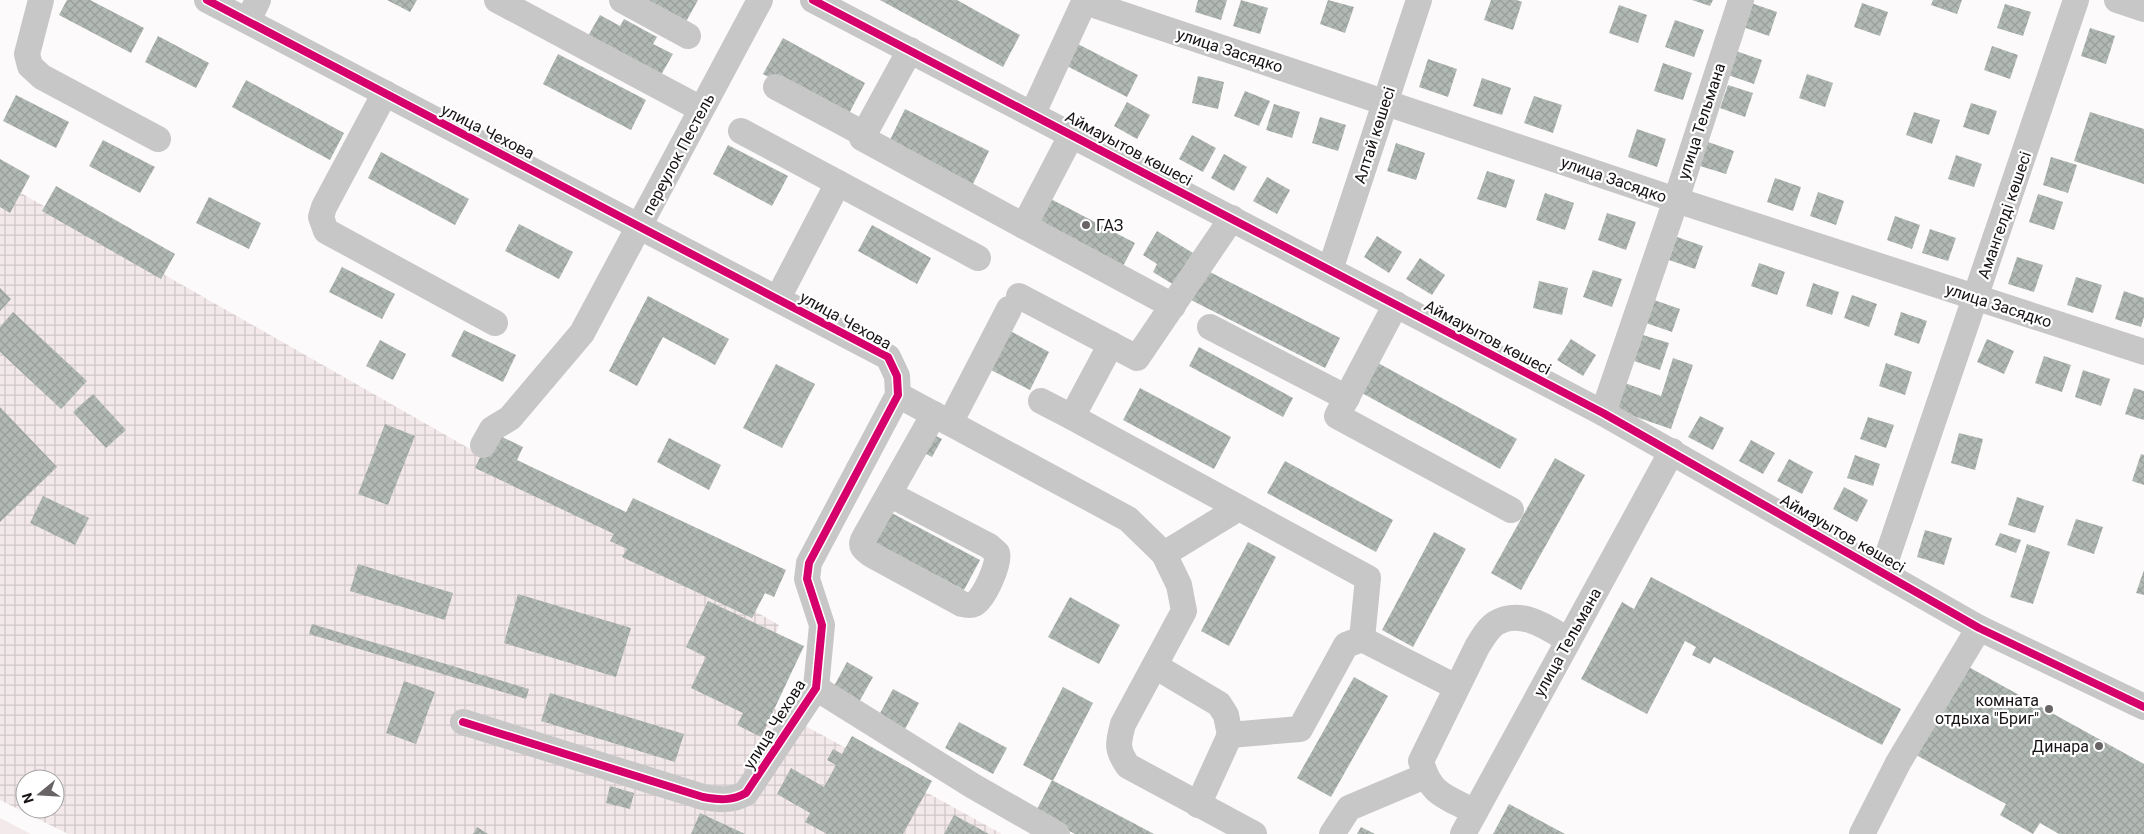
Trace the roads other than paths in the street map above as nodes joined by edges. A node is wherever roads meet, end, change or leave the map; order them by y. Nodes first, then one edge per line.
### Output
1 (41, 0) edge
2 (207, 0) edge
3 (622, 0) edge
4 (760, 0) edge
5 (813, 0) edge
6 (1419, 0) edge
7 (1741, 0) edge
8 (2076, 0) edge
9 (2117, 0) edge
10 (1085, 1) edge
11 (512, 4) edge
12 (2144, 9) edge
13 (253, 11) edge
14 (688, 36) dead end
15 (910, 50) junction
16 (776, 87) dead end
17 (385, 93) junction
18 (1385, 102) junction
19 (701, 109) junction
20 (1033, 113) junction
21 (741, 131) dead end
22 (864, 134) junction
23 (1072, 134) junction
24 (158, 139) dead end
25 (838, 183) junction
26 (1676, 200) junction
27 (1232, 218) junction
28 (640, 225) junction
29 (1024, 226) junction
30 (978, 258) dead end
31 (1330, 270) junction
32 (778, 298) junction
33 (1976, 298) junction
34 (1396, 304) junction
35 (1173, 306) junction
36 (495, 323) dead end
37 (1210, 327) dead end
38 (1111, 344) junction
39 (2144, 352) edge
40 (898, 395) junction
41 (1347, 398) junction
42 (1041, 401) dead end
43 (1603, 413) junction
44 (1072, 417) junction
45 (942, 418) junction
46 (483, 445) dead end
47 (1672, 451) junction
48 (889, 494) junction
49 (1239, 508) junction
50 (1511, 510) dead end
51 (1164, 554) junction
52 (1882, 572) junction
53 (1978, 628) junction
54 (1362, 639) junction
55 (1568, 640) junction
56 (1155, 666) junction
57 (1456, 687) junction
58 (816, 688) junction
59 (2144, 707) edge
60 (463, 722) dead end
61 (1230, 735) junction
62 (1425, 776) junction
63 (1198, 805) junction
64 (1469, 823) edge
65 (1057, 834) edge
66 (1254, 834) edge
67 (1332, 834) edge
68 (1862, 834) edge

1 - 24 street
2 - 13 street, улица Чехова
3 - 14 street
4 - 19 street, переулок Пестель
5 - 15 street, Аймауытов көшесі
6 - 18 street, Алтай көшесі
7 - 26 street, улица Тельмана
8 - 33 street, Амангелді көшесі
9 - 12 street
10 - 18 street, улица Засядко
10 - 20 street
11 - 19 street
13 - 17 street, улица Чехова
15 - 20 street, Аймауытов көшесі
15 - 22 street
16 - 22 street
17 - 28 street, улица Чехова
17 - 36 street
18 - 26 street, улица Засядко
18 - 31 street, Алтай көшесі
19 - 28 street, переулок Пестель
20 - 23 street, Аймауытов көшесі
21 - 25 street
22 - 29 street
23 - 27 street, Аймауытов көшесі
23 - 29 street
25 - 30 street
25 - 32 street
26 - 33 street, улица Засядко
26 - 43 street, улица Тельмана
27 - 31 street, Аймауытов көшесі
27 - 35 street
28 - 32 street, улица Чехова
28 - 46 street, переулок Пестель
29 - 35 street
31 - 34 street, Аймауытов көшесі
32 - 40 street, улица Чехова
33 - 39 street, улица Засядко
33 - 52 street, Амангелді көшесі
34 - 41 street
34 - 43 street, Аймауытов көшесі
35 - 38 street
37 - 41 street
38 - 44 street
38 - 45 street
40 - 45 street
40 - 58 street, улица Чехова
41 - 50 street
42 - 44 street
43 - 47 street, Аймауытов көшесі
44 - 49 street
45 - 48 street
45 - 51 street
47 - 52 street, Аймауытов көшесі
47 - 55 street, улица Тельмана
48 - 48 street
49 - 51 street
49 - 54 street
51 - 56 street
52 - 53 street, Аймауытов көшесі
53 - 59 street, Аймауытов көшесі
53 - 68 street
54 - 57 street
54 - 61 street
55 - 57 street
55 - 64 street, улица Тельмана
56 - 61 street
56 - 63 street
57 - 62 street
58 - 60 street, улица Чехова
58 - 65 street, улица Чехова
61 - 63 street
62 - 64 street
62 - 67 street
63 - 66 street

